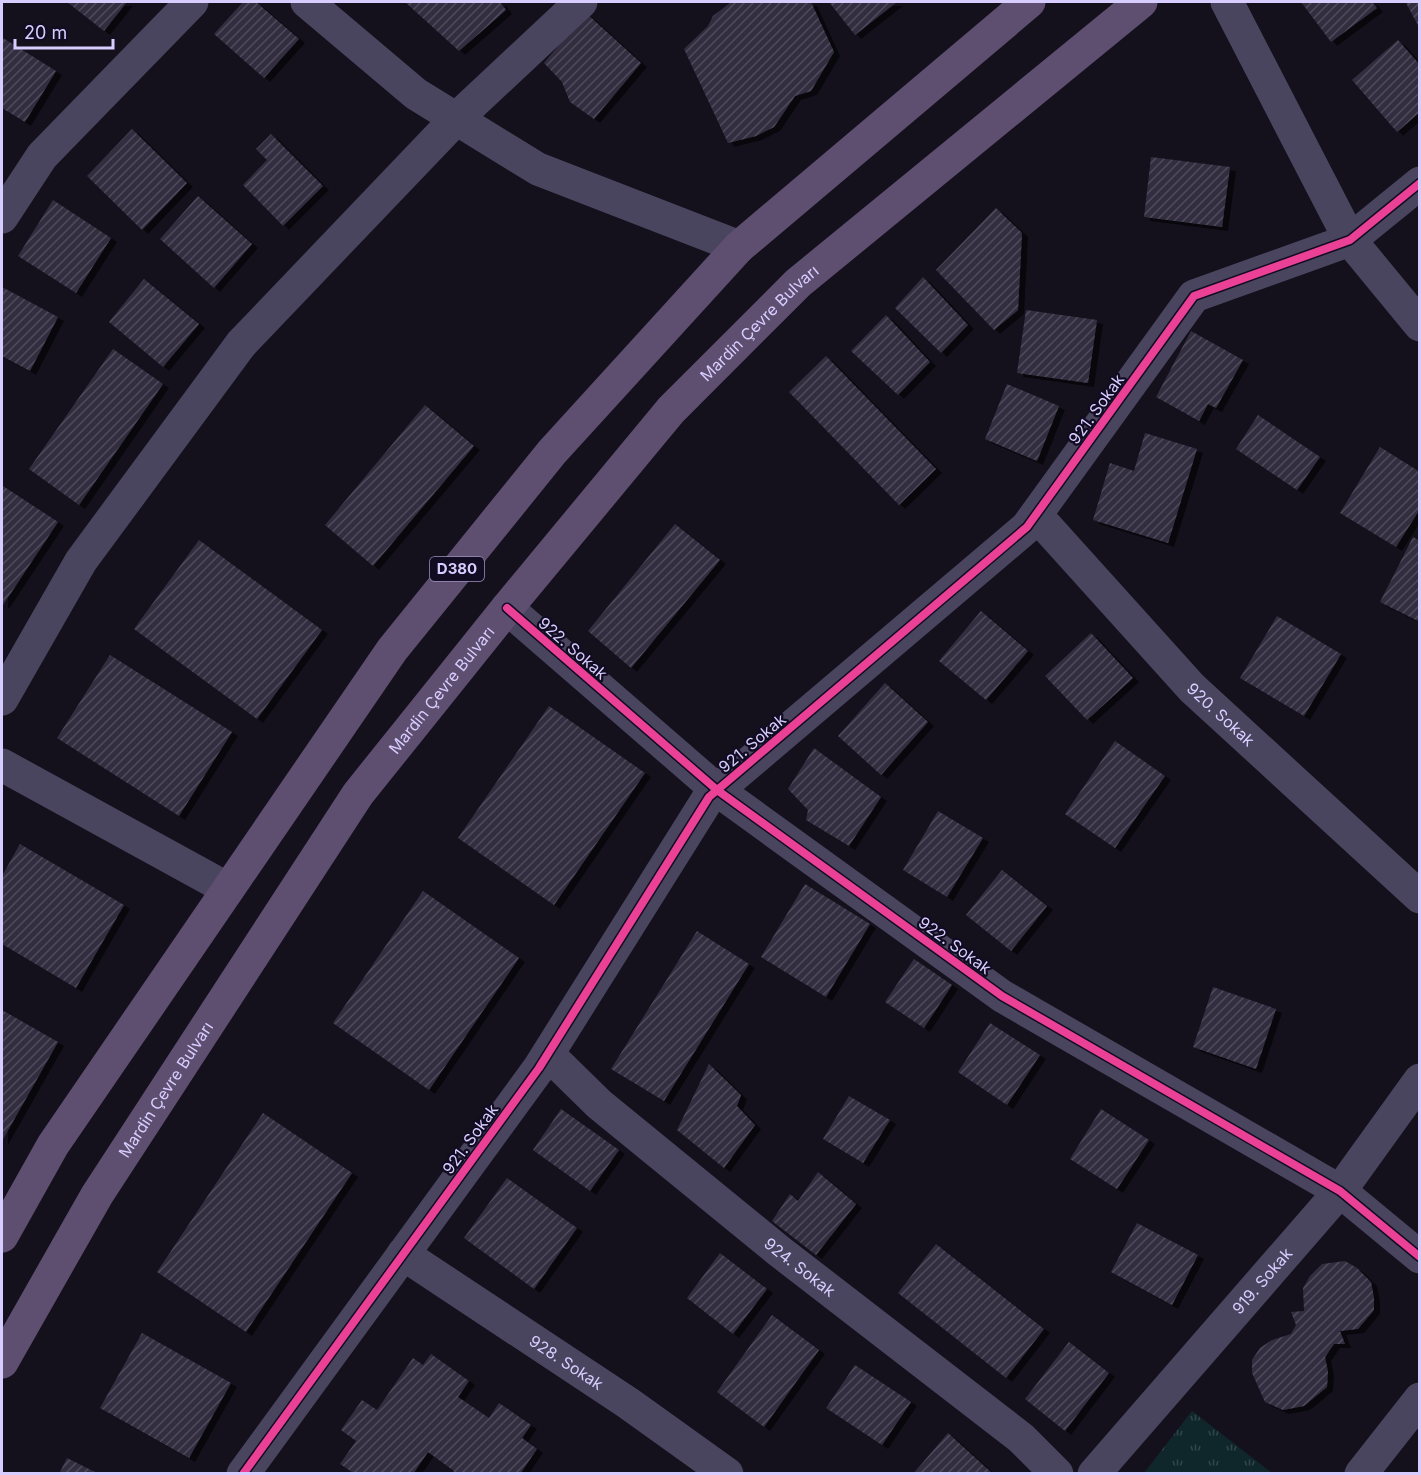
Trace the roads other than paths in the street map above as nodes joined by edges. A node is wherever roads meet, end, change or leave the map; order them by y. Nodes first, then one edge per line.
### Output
1 (192, 2) edge
2 (307, 2) edge
3 (581, 2) edge
4 (1029, 2) edge
5 (1141, 2) edge
6 (1227, 2) edge
7 (456, 119) junction
8 (1419, 183) edge
9 (2, 217) edge
10 (1350, 240) junction
11 (739, 247) junction
12 (1419, 325) edge
13 (1036, 515) junction
14 (507, 608) junction
15 (2, 699) edge
16 (2, 765) edge
17 (717, 790) junction
18 (228, 889) junction
19 (1419, 897) edge
20 (548, 1054) junction
21 (1419, 1080) edge
22 (1340, 1191) junction
23 (2, 1236) edge
24 (403, 1254) junction
25 (1419, 1257) edge
26 (2, 1362) edge
27 (1419, 1398) edge
28 (243, 1473) edge
29 (728, 1473) edge
30 (1057, 1473) edge
31 (1094, 1473) edge
32 (1361, 1473) edge

1 - 9 street
2 - 7 street
3 - 7 street
4 - 11 main road, D380
5 - 14 main road, Mardin Çevre Bulvarı
6 - 10 street
7 - 11 street
7 - 15 street
8 - 10 street, 921. Sokak
10 - 12 street
10 - 13 street, 921. Sokak
11 - 18 main road, D380
13 - 17 street, 921. Sokak
13 - 19 street, 920. Sokak
14 - 17 street, 922. Sokak
14 - 26 main road, Mardin Çevre Bulvarı
16 - 18 street
17 - 20 street, 921. Sokak
17 - 22 street, 922. Sokak
18 - 23 main road, D380
20 - 24 street, 921. Sokak
20 - 30 street, 924. Sokak
21 - 22 street, 919. Sokak
22 - 25 street, 922. Sokak
22 - 31 street, 919. Sokak
24 - 28 street, 921. Sokak
24 - 29 street, 928. Sokak
27 - 32 street

